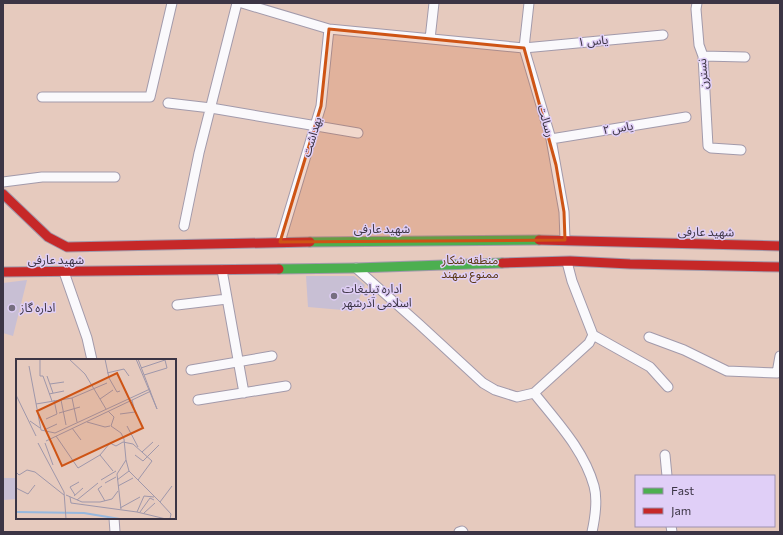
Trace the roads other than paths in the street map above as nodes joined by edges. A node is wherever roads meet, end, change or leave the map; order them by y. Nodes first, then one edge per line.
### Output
1 (172, 3) edge
2 (237, 3) edge
3 (242, 3) edge
4 (434, 3) edge
5 (529, 3) edge
6 (697, 3) edge
7 (329, 29) junction
8 (663, 35) dead end
9 (430, 39) junction
10 (524, 48) junction
11 (703, 56) junction
12 (745, 57) dead end
13 (42, 97) dead end
14 (168, 103) dead end
15 (211, 108) junction
16 (686, 117) dead end
17 (315, 125) junction
18 (358, 133) dead end
19 (551, 139) junction
20 (741, 150) dead end
21 (115, 176) dead end
22 (3, 182) edge
23 (3, 194) edge
24 (184, 226) dead end
25 (566, 241) junction
26 (280, 242) junction
27 (780, 246) edge
28 (570, 257) junction
29 (780, 267) edge
30 (356, 268) junction
31 (222, 270) junction
32 (3, 272) edge
33 (64, 272) junction
34 (227, 300) junction
35 (177, 305) dead end
36 (593, 335) junction
37 (649, 337) dead end
38 (272, 356) dead end
39 (780, 356) edge
40 (92, 359) edge
41 (239, 363) junction
42 (191, 370) dead end
43 (286, 386) dead end
44 (668, 387) dead end
45 (244, 393) junction
46 (534, 393) junction
47 (198, 400) dead end
48 (665, 455) dead end
49 (667, 475) edge
50 (114, 519) edge
51 (115, 532) edge
52 (459, 532) edge
53 (463, 532) edge
54 (592, 532) edge

1 - 13 street
2 - 15 street
3 - 7 street, یاس ۱
4 - 9 street
5 - 10 street, رسالت
6 - 11 street, نسترن
7 - 9 street, یاس ۱
7 - 17 street, بهداشت
8 - 10 street, یاس ۱
9 - 10 street, یاس ۱
10 - 19 street, رسالت
11 - 12 street
11 - 20 street, نسترن
14 - 15 street
15 - 17 street
15 - 24 street
16 - 19 street, یاس ۲
17 - 18 street
17 - 26 street, بهداشت
19 - 25 street, رسالت
21 - 22 street
23 - 26 street, شهید عارفی
25 - 26 street, شهید عارفی
25 - 27 street, شهید عارفی
25 - 28 street
25 - 28 street
28 - 29 street, شهید عارفی
28 - 30 street, شهید عارفی
28 - 36 street
30 - 31 street, شهید عارفی
30 - 46 street
31 - 33 street, شهید عارفی
31 - 34 street
32 - 33 street, شهید عارفی
33 - 40 street
34 - 35 street
34 - 41 street
36 - 44 street
36 - 46 street
37 - 39 street
38 - 41 street
41 - 42 street
41 - 45 street
43 - 45 street
45 - 47 street
46 - 54 street
48 - 49 street
50 - 51 street
52 - 53 street

